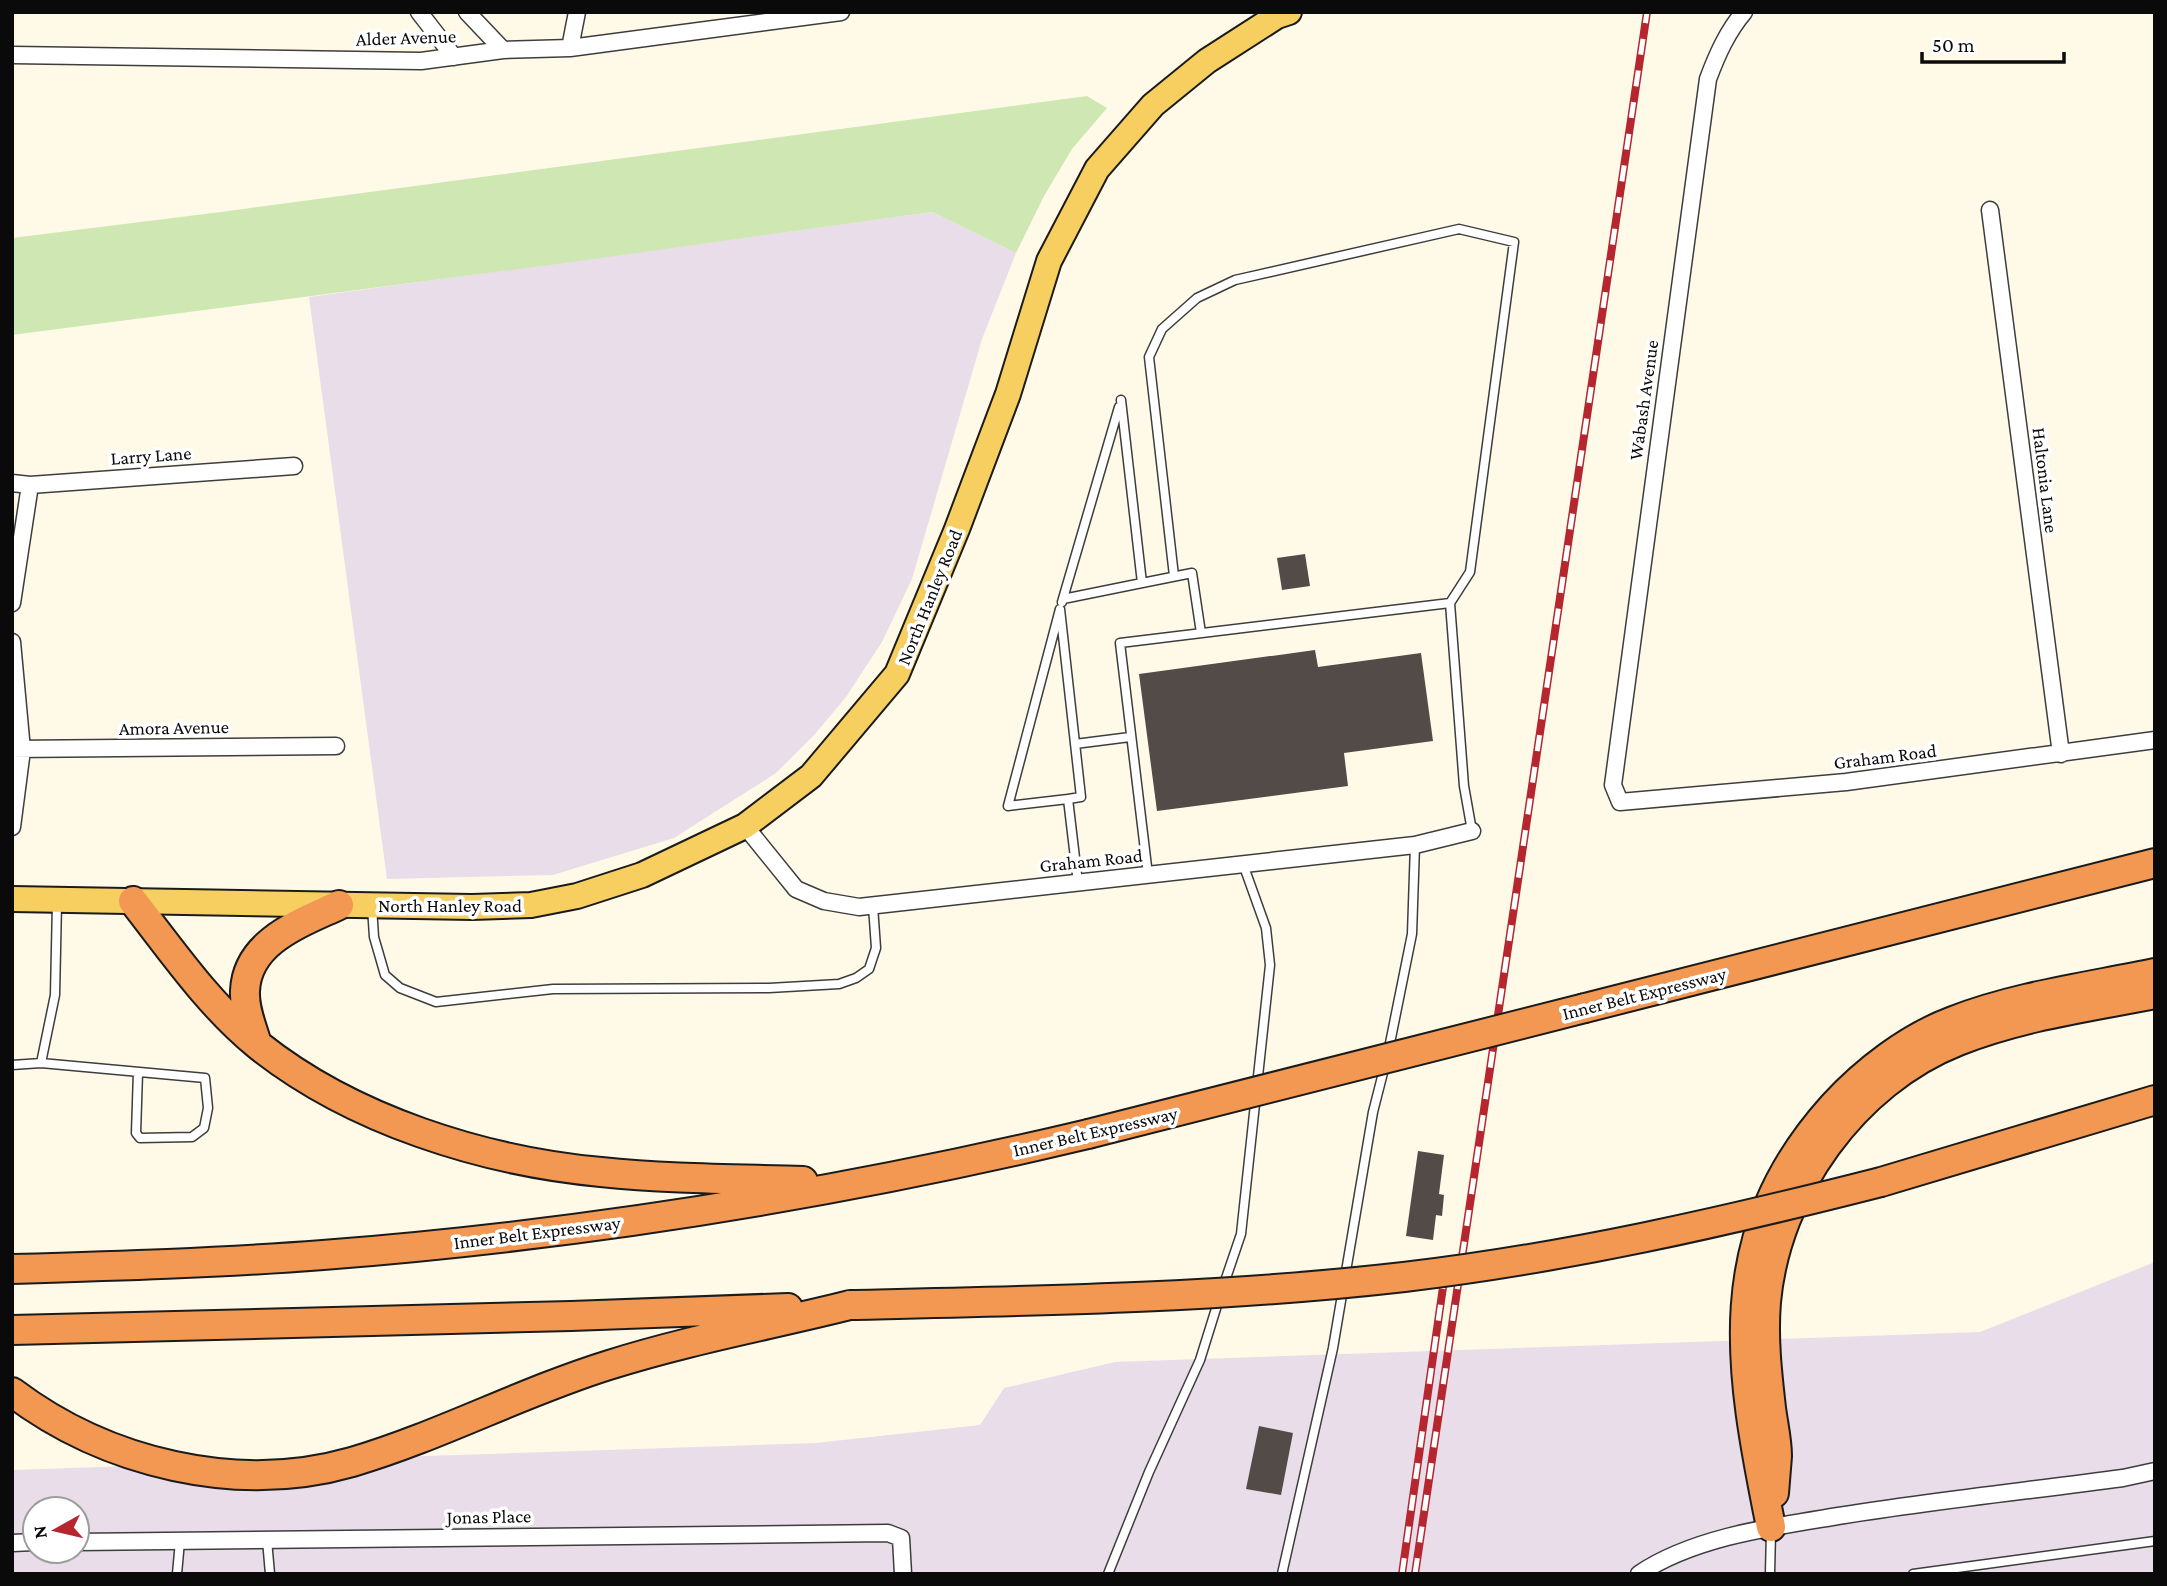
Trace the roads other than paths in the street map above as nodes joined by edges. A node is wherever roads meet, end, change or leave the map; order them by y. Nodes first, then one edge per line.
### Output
1 (419, 12) edge
2 (467, 12) edge
3 (577, 12) edge
4 (1289, 12) edge
5 (1744, 12) edge
6 (835, 13) edge
7 (570, 48) junction
8 (503, 50) junction
9 (12, 55) edge
10 (454, 57) junction
11 (1990, 210) dead end
12 (294, 466) dead end
13 (12, 483) edge
14 (30, 485) junction
15 (1174, 576) junction
16 (1142, 583) junction
17 (1063, 599) junction
18 (12, 603) edge
19 (1450, 603) junction
20 (1060, 609) junction
21 (1201, 634) junction
22 (12, 642) edge
23 (1130, 737) junction
24 (2155, 740) edge
25 (1075, 744) junction
26 (336, 746) dead end
27 (17, 749) edge
28 (2061, 754) junction
29 (1068, 799) junction
30 (1620, 802) joint
31 (745, 826) junction
32 (12, 827) edge
33 (1472, 831) joint
34 (1415, 845) junction
35 (2155, 863) edge
36 (1243, 864) junction
37 (1148, 875) junction
38 (1078, 883) junction
39 (12, 899) edge
40 (57, 900) junction
41 (133, 901) junction
42 (339, 905) junction
43 (372, 905) junction
44 (873, 906) junction
45 (2155, 973) edge
46 (2155, 994) edge
47 (257, 1044) junction
48 (41, 1063) junction
49 (12, 1065) edge
50 (138, 1072) junction
51 (2155, 1100) edge
52 (861, 1182) junction
53 (12, 1269) edge
54 (850, 1306) junction
55 (15, 1330) edge
56 (12, 1392) edge
57 (2155, 1471) edge
58 (1771, 1527) junction
59 (267, 1540) junction
60 (180, 1541) junction
61 (2155, 1541) edge
62 (91, 1542) edge
63 (177, 1574) edge
64 (270, 1574) edge
65 (903, 1574) edge
66 (1108, 1574) edge
67 (1282, 1574) edge
68 (1639, 1574) edge
69 (1770, 1574) edge
70 (1913, 1574) edge

1 - 10 street
2 - 8 street
3 - 7 street
4 - 31 main road, North Hanley Road
5 - 30 street, Wabash Avenue
6 - 7 street, Alder Avenue
7 - 8 street, Alder Avenue
8 - 10 street, Alder Avenue
9 - 10 street, Alder Avenue
11 - 28 street, Haltonia Lane
12 - 14 street, Larry Lane
13 - 14 street, Larry Lane
14 - 18 street
15 - 16 lane
15 - 19 lane
15 - 21 lane
16 - 17 lane
16 - 17 lane
17 - 20 lane
19 - 21 lane
19 - 33 lane
20 - 25 lane
20 - 29 lane
21 - 23 lane
22 - 27 street
23 - 25 lane
23 - 37 lane
24 - 28 street, Graham Road
25 - 29 lane
26 - 27 street, Amora Avenue
27 - 32 street
28 - 30 street, Graham Road
29 - 38 lane
31 - 43 main road, North Hanley Road
31 - 44 street, Graham Road
33 - 34 street, Graham Road
34 - 36 street, Graham Road
34 - 67 lane
35 - 52 highway, Inner Belt Expressway, bridge
36 - 37 street, Graham Road
36 - 66 lane
37 - 38 street, Graham Road
38 - 44 street, Graham Road
39 - 40 main road, North Hanley Road
40 - 41 main road, North Hanley Road
40 - 48 lane
41 - 42 main road, North Hanley Road
41 - 47 highway
42 - 43 main road, North Hanley Road
42 - 47 highway
43 - 44 lane
45 - 58 highway
46 - 58 highway
47 - 52 highway
48 - 49 lane
48 - 50 lane
50 - 50 lane
51 - 54 highway, bridge
52 - 53 highway, Inner Belt Expressway
54 - 55 highway
54 - 56 highway
57 - 58 street
58 - 68 street
58 - 69 lane
59 - 60 street, Jonas Place
59 - 64 lane
59 - 65 street, Jonas Place
60 - 62 street, Jonas Place
60 - 63 lane
61 - 70 lane

